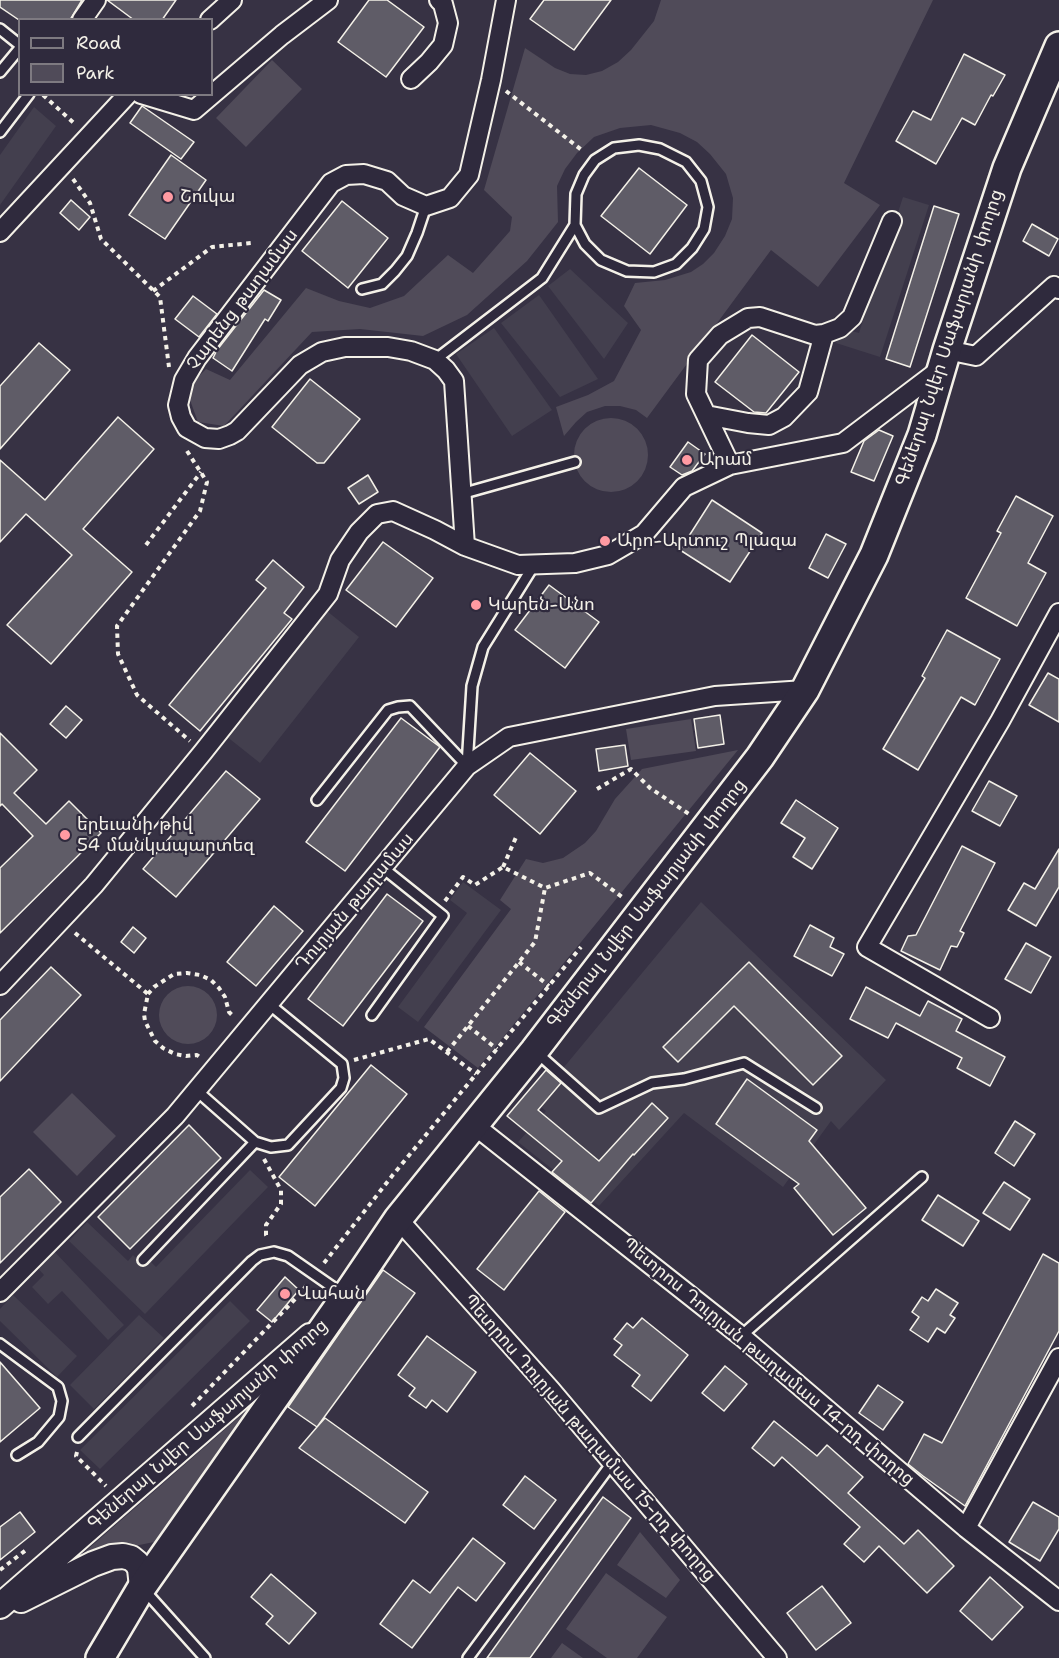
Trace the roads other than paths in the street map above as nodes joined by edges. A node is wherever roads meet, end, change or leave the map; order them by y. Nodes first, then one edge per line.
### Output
1 (96, 0) edge
2 (232, 0) edge
3 (328, 0) edge
4 (439, 0) edge
5 (506, 0) edge
6 (83, 18) edge
7 (212, 18) edge
8 (0, 29) edge
9 (18, 45) edge
10 (1059, 46) edge
11 (18, 50) edge
12 (0, 72) edge
13 (411, 79) dead end
14 (213, 94) edge
15 (27, 96) edge
16 (126, 96) edge
17 (148, 96) edge
18 (210, 96) edge
19 (0, 132) edge
20 (426, 206) junction
21 (892, 221) dead end
22 (575, 225) junction
23 (0, 232) edge
24 (362, 289) dead end
25 (1059, 289) edge
26 (824, 334) junction
27 (944, 359) junction
28 (435, 360) junction
29 (706, 415) junction
30 (575, 462) dead end
31 (730, 465) junction
32 (461, 494) junction
33 (465, 546) junction
34 (535, 564) junction
35 (1059, 613) edge
36 (805, 690) junction
37 (467, 766) junction
38 (318, 800) dead end
39 (383, 868) junction
40 (0, 985) edge
41 (269, 1004) junction
42 (372, 1015) dead end
43 (990, 1018) dead end
44 (534, 1051) junction
45 (196, 1090) junction
46 (816, 1108) dead end
47 (474, 1125) junction
48 (255, 1143) junction
49 (922, 1177) dead end
50 (398, 1219) junction
51 (143, 1260) dead end
52 (0, 1292) edge
53 (346, 1296) junction
54 (327, 1322) junction
55 (741, 1336) junction
56 (0, 1344) edge
57 (1059, 1358) edge
58 (78, 1437) road end
59 (17, 1455) dead end
60 (612, 1463) junction
61 (966, 1528) junction
62 (142, 1587) junction
63 (1059, 1601) edge
64 (0, 1608) edge
65 (100, 1658) edge
66 (205, 1658) edge
67 (468, 1658) edge
68 (777, 1658) edge

1 - 6 street
2 - 7 street
3 - 14 street
4 - 13 street
5 - 20 street
8 - 9 lane
10 - 27 main road, Գեներալ Նվեր Սաֆարյանի փողոց
11 - 12 lane
15 - 19 lane
16 - 23 street
17 - 18 street
20 - 24 lane
20 - 28 street, Չարենց թաղամաս
21 - 26 street
22 - 22 lane
22 - 28 lane
25 - 27 street
26 - 29 street
26 - 29 street
27 - 31 street
27 - 36 main road, Գեներալ Նվեր Սաֆարյանի փողոց
28 - 32 street
29 - 31 street
30 - 32 lane
31 - 34 street
32 - 33 street
33 - 34 street
33 - 40 street
34 - 37 lane
35 - 43 street
36 - 37 street, Դուրյան թաղամաս
36 - 44 main road, Գեներալ Նվեր Սաֆարյանի փողոց
37 - 38 lane
37 - 39 street, Դուրյան թաղամաս
39 - 41 street, Դուրյան թաղամաս
39 - 42 lane
41 - 45 street, Դուրյան թաղամաս
41 - 48 lane
44 - 46 lane
44 - 47 main road, Գեներալ Նվեր Սաֆարյանի փողոց
45 - 48 lane
45 - 52 street, Դուրյան թաղամաս
47 - 50 main road, Գեներալ Նվեր Սաֆարյանի փողոց
47 - 55 street, Պետրոս Դուրյան թաղամաս 14-րդ փողոց
48 - 51 lane
49 - 55 lane
50 - 53 main road, Գեներալ Նվեր Սաֆարյանի փողոց
50 - 60 street, Պետրոս Դուրյան թաղամաս 15-րդ փողոց
53 - 54 main road, Գեներալ Նվեր Սաֆարյանի փողոց
53 - 58 lane
54 - 62 main road
54 - 64 street, Գեներալ Նվեր Սաֆարյանի փողոց
55 - 61 street, Պետրոս Դուրյան թաղամաս 14-րդ փողոց
56 - 59 lane
57 - 61 street
60 - 67 lane
60 - 68 street, Պետրոս Դուրյան թաղամաս 15-րդ փողոց
61 - 63 street, Պետրոս Դուրյան թաղամաս 14-րդ փողոց
62 - 64 street
62 - 65 main road
62 - 66 lane

